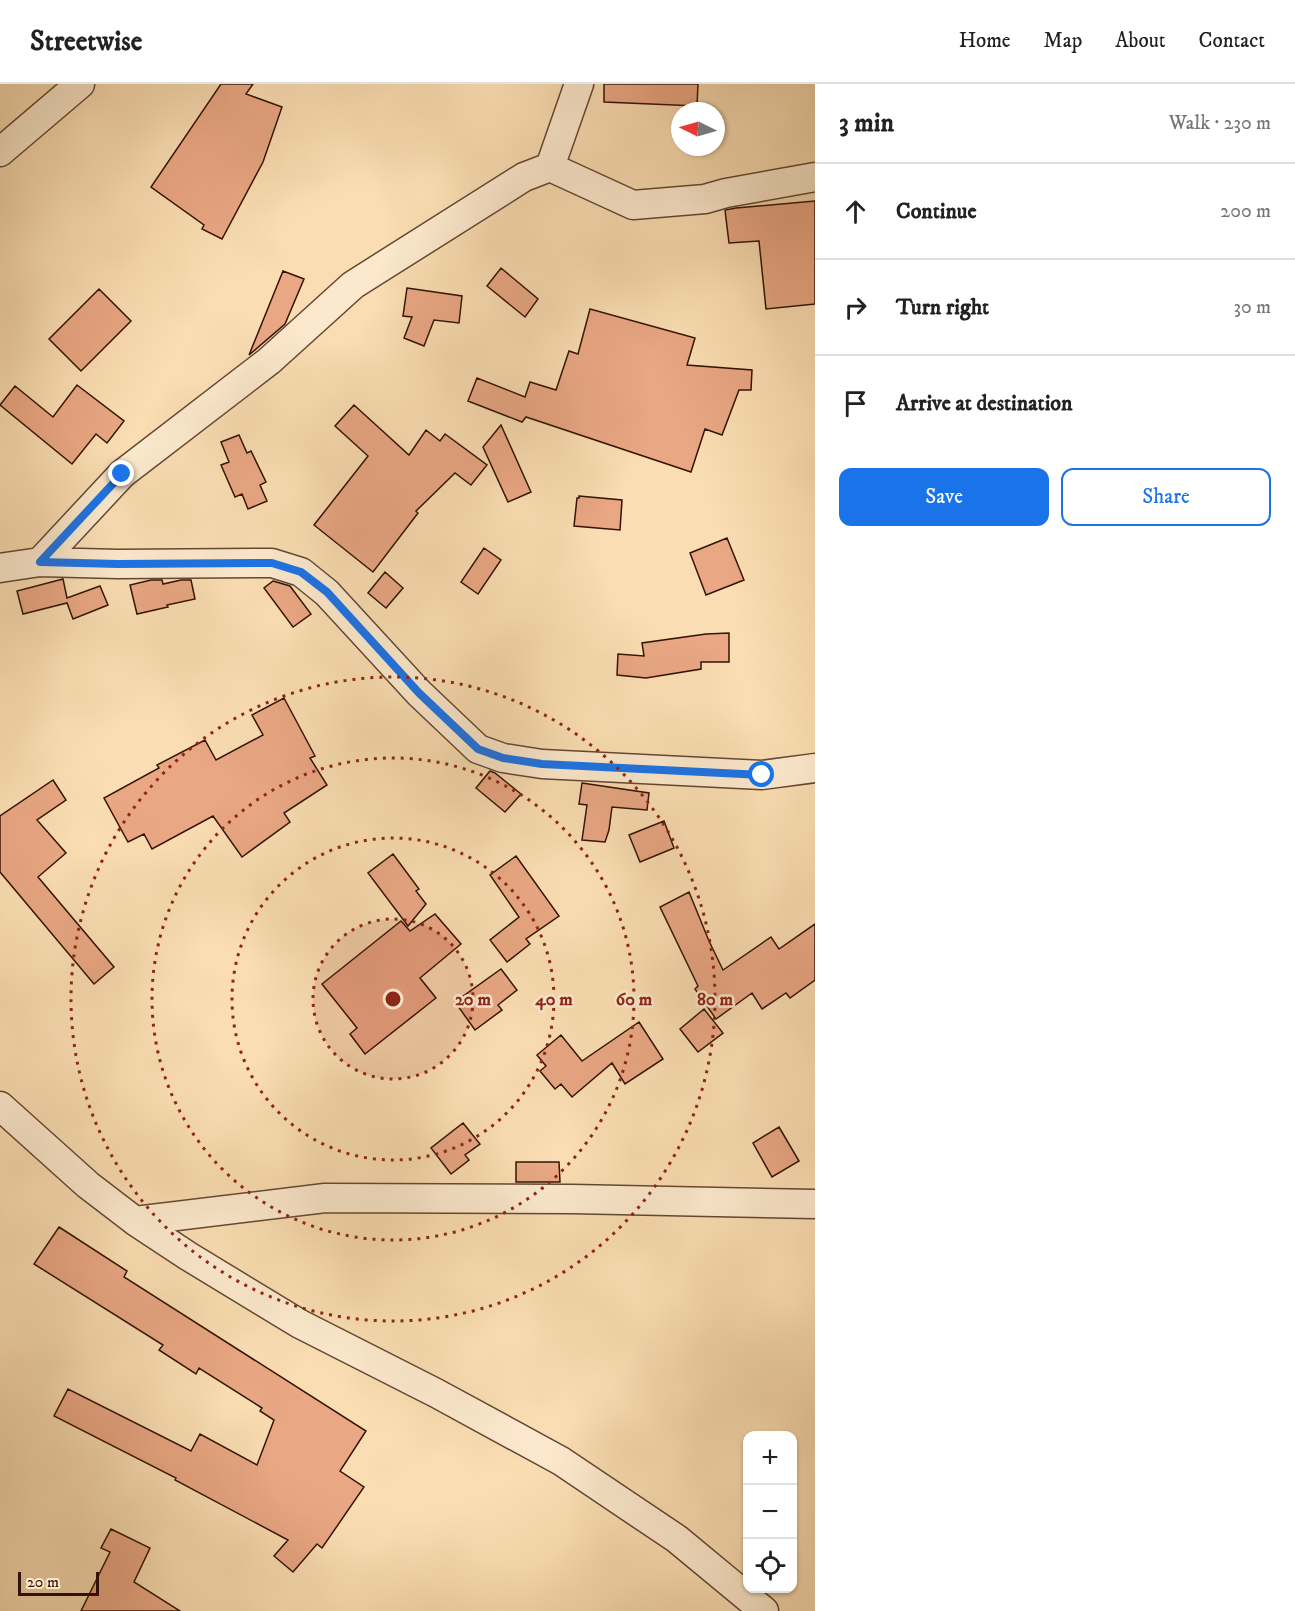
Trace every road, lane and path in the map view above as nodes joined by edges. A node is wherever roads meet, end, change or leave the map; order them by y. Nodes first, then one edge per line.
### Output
1 (80, 84) edge
2 (579, 84) edge
3 (0, 152) edge
4 (550, 167) junction
5 (815, 177) edge
6 (40, 562) junction
7 (0, 568) edge
8 (815, 768) edge
9 (0, 1106) edge
10 (815, 1204) edge
11 (135, 1221) junction
12 (764, 1611) edge

1 - 3 street
2 - 4 street
4 - 5 street
4 - 6 street
6 - 7 street
6 - 8 street
9 - 11 street
10 - 11 street
11 - 12 street

